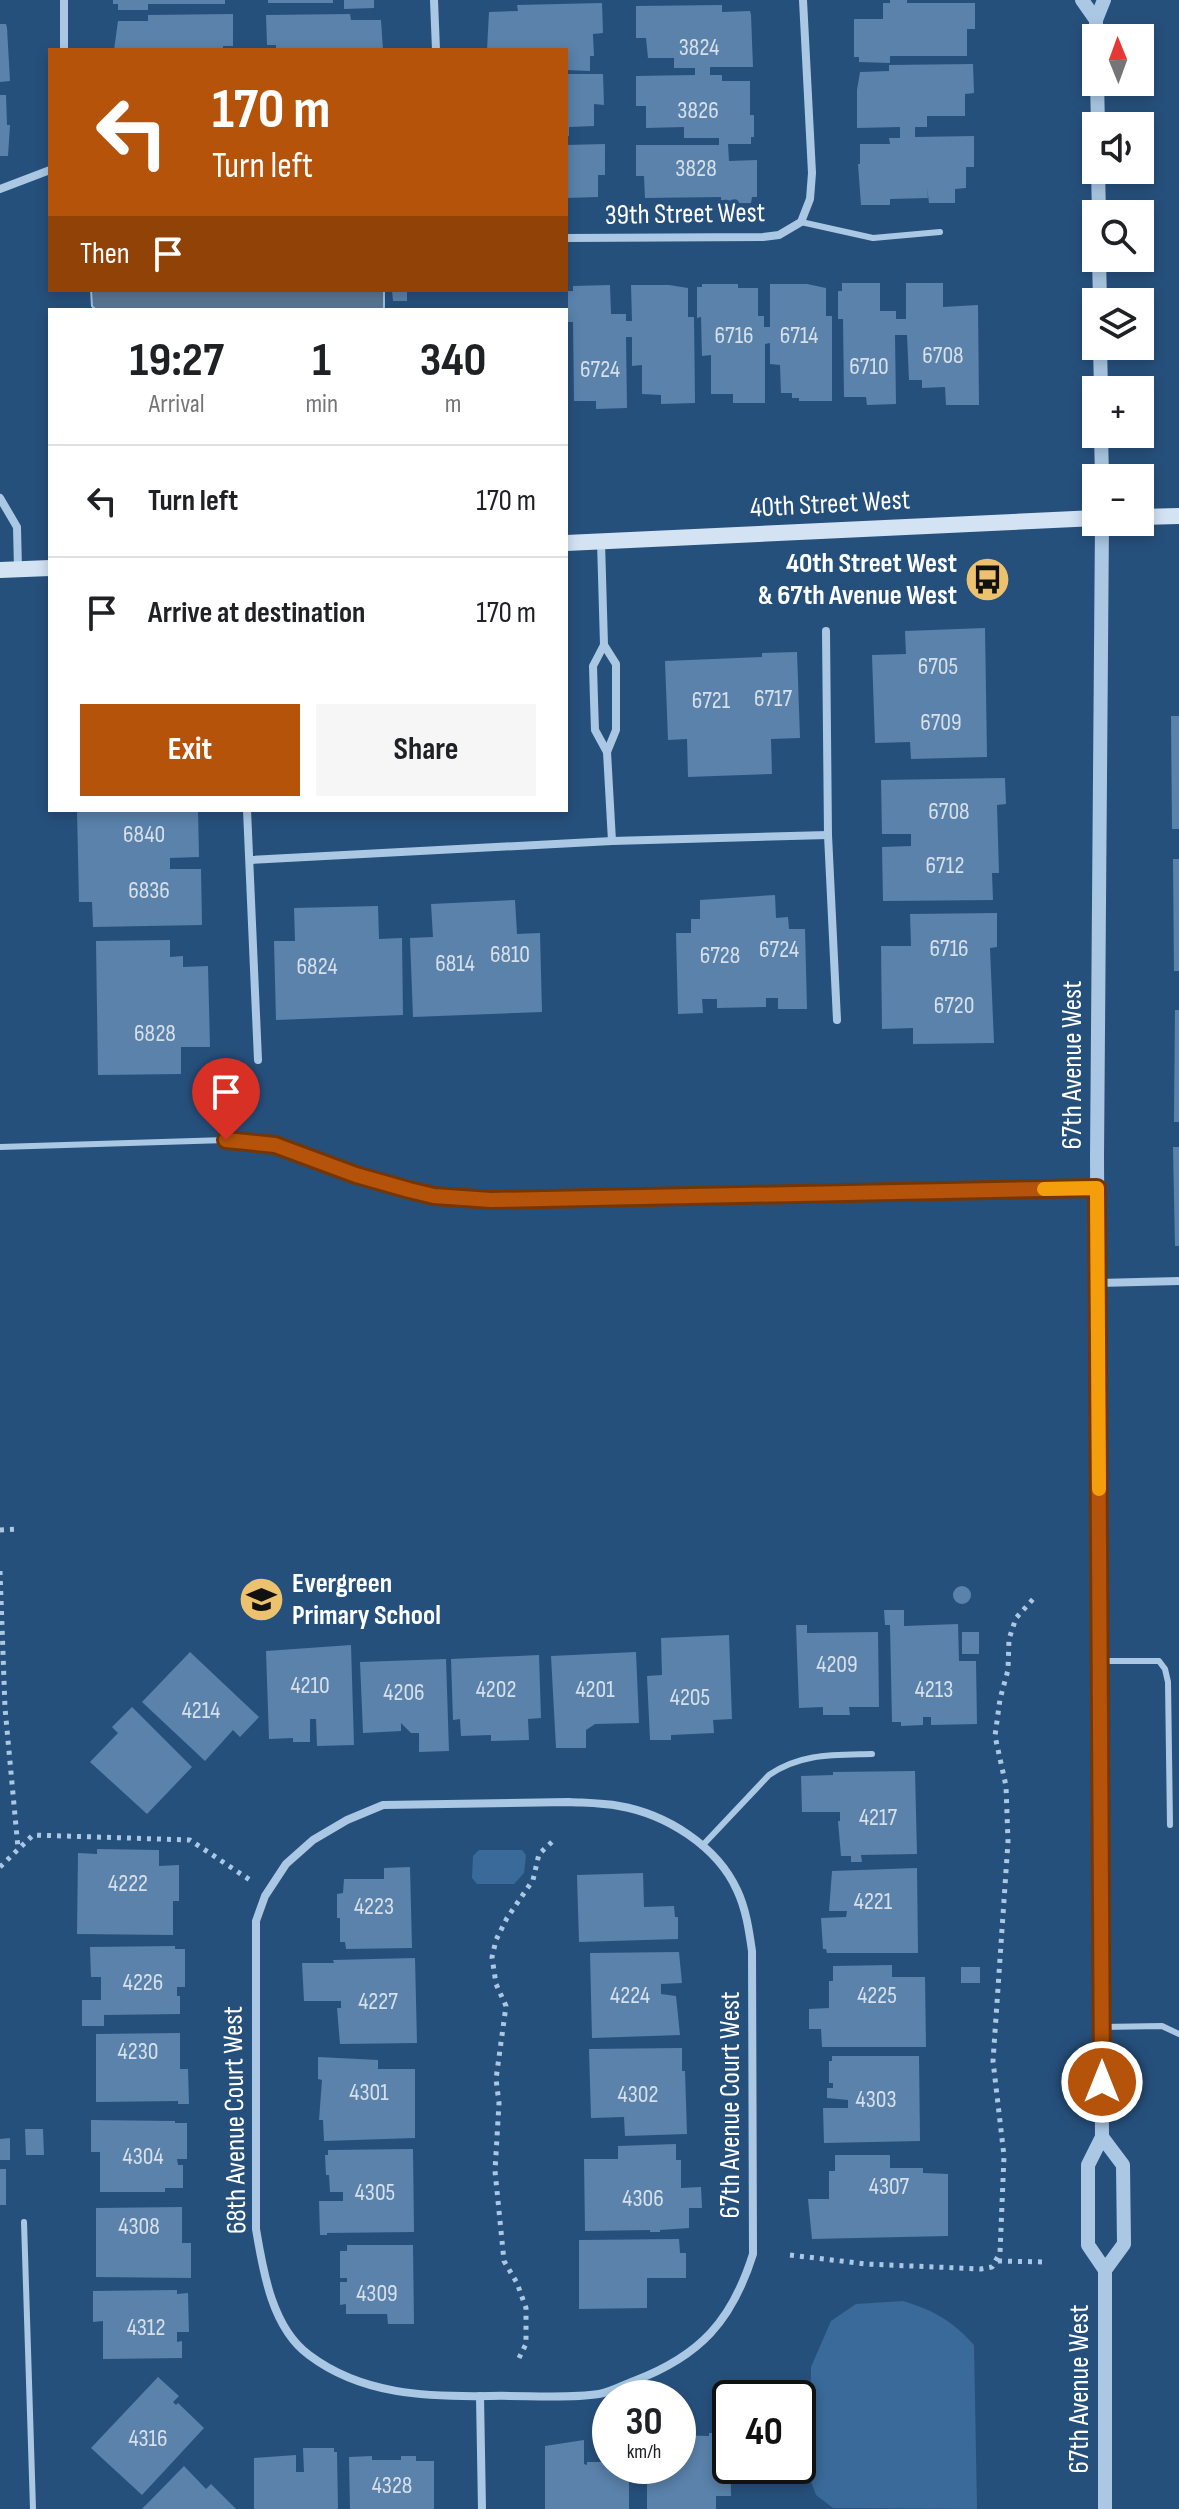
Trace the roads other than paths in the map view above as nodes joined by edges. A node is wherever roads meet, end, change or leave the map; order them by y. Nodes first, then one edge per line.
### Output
1 (64, 0) edge
2 (434, 0) edge
3 (803, 0) edge
4 (1082, 0) edge
5 (1104, 0) edge
6 (1096, 20) junction
7 (1096, 24) edge
8 (64, 48) edge
9 (436, 48) edge
10 (48, 171) edge
11 (0, 189) edge
12 (801, 222) junction
13 (940, 232) dead end
14 (568, 238) edge
15 (0, 498) edge
16 (1179, 516) edge
17 (1154, 517) edge
18 (1082, 519) edge
19 (1102, 536) edge
20 (601, 541) junction
21 (568, 543) edge
22 (48, 568) edge
23 (18, 569) junction
24 (0, 570) edge
25 (826, 631) dead end
26 (604, 645) junction
27 (607, 752) junction
28 (247, 812) edge
29 (828, 835) junction
30 (612, 841) junction
31 (251, 860) junction
32 (837, 1020) dead end
33 (258, 1060) dead end
34 (0, 1147) edge
35 (1097, 1188) junction
36 (1179, 1281) edge
37 (1098, 1283) junction
38 (1100, 1661) junction
39 (872, 1754) dead end
40 (500, 1803) joint
41 (1170, 1825) dead end
42 (702, 1846) junction
43 (1102, 2027) junction
44 (1179, 2034) edge
45 (1102, 2137) junction
46 (24, 2222) dead end
47 (1105, 2270) junction
48 (480, 2396) junction
49 (33, 2509) edge
50 (482, 2509) edge
51 (1105, 2509) edge

1 - 8 street
2 - 9 street
3 - 12 street
4 - 6 street
5 - 6 street
6 - 7 street
10 - 11 street
12 - 13 lane
12 - 14 street, 39th Street West
15 - 23 street
16 - 17 main road
18 - 20 main road, 40th Street West
19 - 35 street, 67th Avenue West
20 - 21 main road, 40th Street West
20 - 26 street
22 - 23 main road
23 - 24 main road
25 - 29 street
26 - 27 street
26 - 27 street
27 - 30 street
28 - 31 street
29 - 30 street
29 - 32 street
30 - 31 street
31 - 33 street
34 - 35 lane
35 - 37 street, 67th Avenue West
36 - 37 street
37 - 38 street, 67th Avenue West
38 - 41 lane
38 - 43 street, 67th Avenue West
39 - 42 lane
40 - 42 street, 67th Avenue Court West
40 - 48 street, 68th Avenue Court West
42 - 48 street, 67th Avenue Court West
43 - 44 lane
43 - 45 street, 67th Avenue West
45 - 47 street, 67th Avenue West
45 - 47 street, 67th Avenue West
46 - 49 lane
47 - 51 street, 67th Avenue West
48 - 50 street

